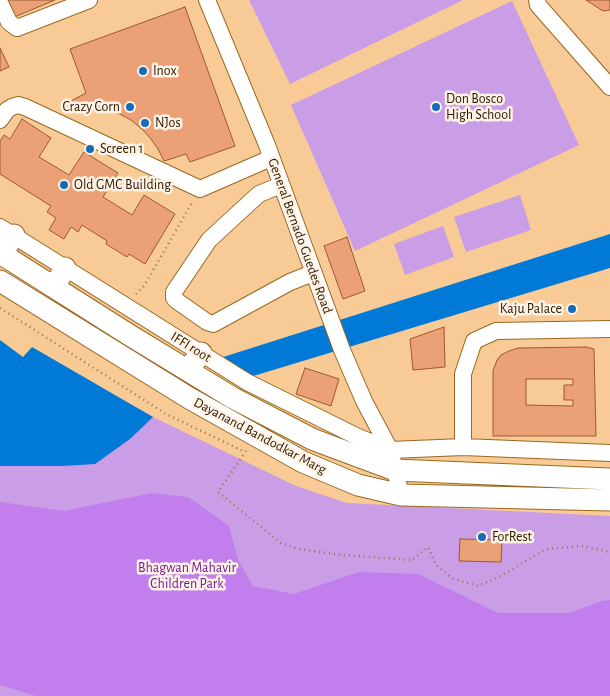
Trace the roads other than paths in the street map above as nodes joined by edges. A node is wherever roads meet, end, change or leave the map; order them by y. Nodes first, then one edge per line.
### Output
1 (89, 0) edge
2 (207, 0) edge
3 (537, 0) edge
4 (0, 3) edge
5 (610, 87) edge
6 (0, 120) edge
7 (271, 158) junction
8 (281, 185) junction
9 (7, 231) edge
10 (1, 254) edge
11 (65, 268) junction
12 (314, 273) junction
13 (0, 280) edge
14 (54, 288) junction
15 (610, 330) edge
16 (201, 353) junction
17 (194, 374) junction
18 (463, 447) junction
19 (610, 453) edge
20 (392, 460) junction
21 (610, 479) edge
22 (401, 495) junction
23 (610, 500) edge

1 - 4 street
2 - 7 street, General Bernado Guedes Road
3 - 5 street
6 - 7 street
7 - 8 street, General Bernado Guedes Road
8 - 12 street, General Bernado Guedes Road
8 - 12 street
9 - 10 main road
9 - 11 street, IFFI root
10 - 14 main road, Dayanand Bandodkar Marg
11 - 14 main road
11 - 16 street, IFFI root
12 - 20 street, General Bernado Guedes Road
13 - 22 main road, Dayanand Bandodkar Marg
14 - 17 main road, Dayanand Bandodkar Marg
15 - 18 street
16 - 17 main road
16 - 20 street, IFFI root
17 - 20 main road, Dayanand Bandodkar Marg
18 - 19 street
18 - 20 street
20 - 21 main road, Dayanand Bandodkar Marg
20 - 22 street, General Bernado Guedes Road
22 - 23 main road, Dayanand Bandodkar Marg

